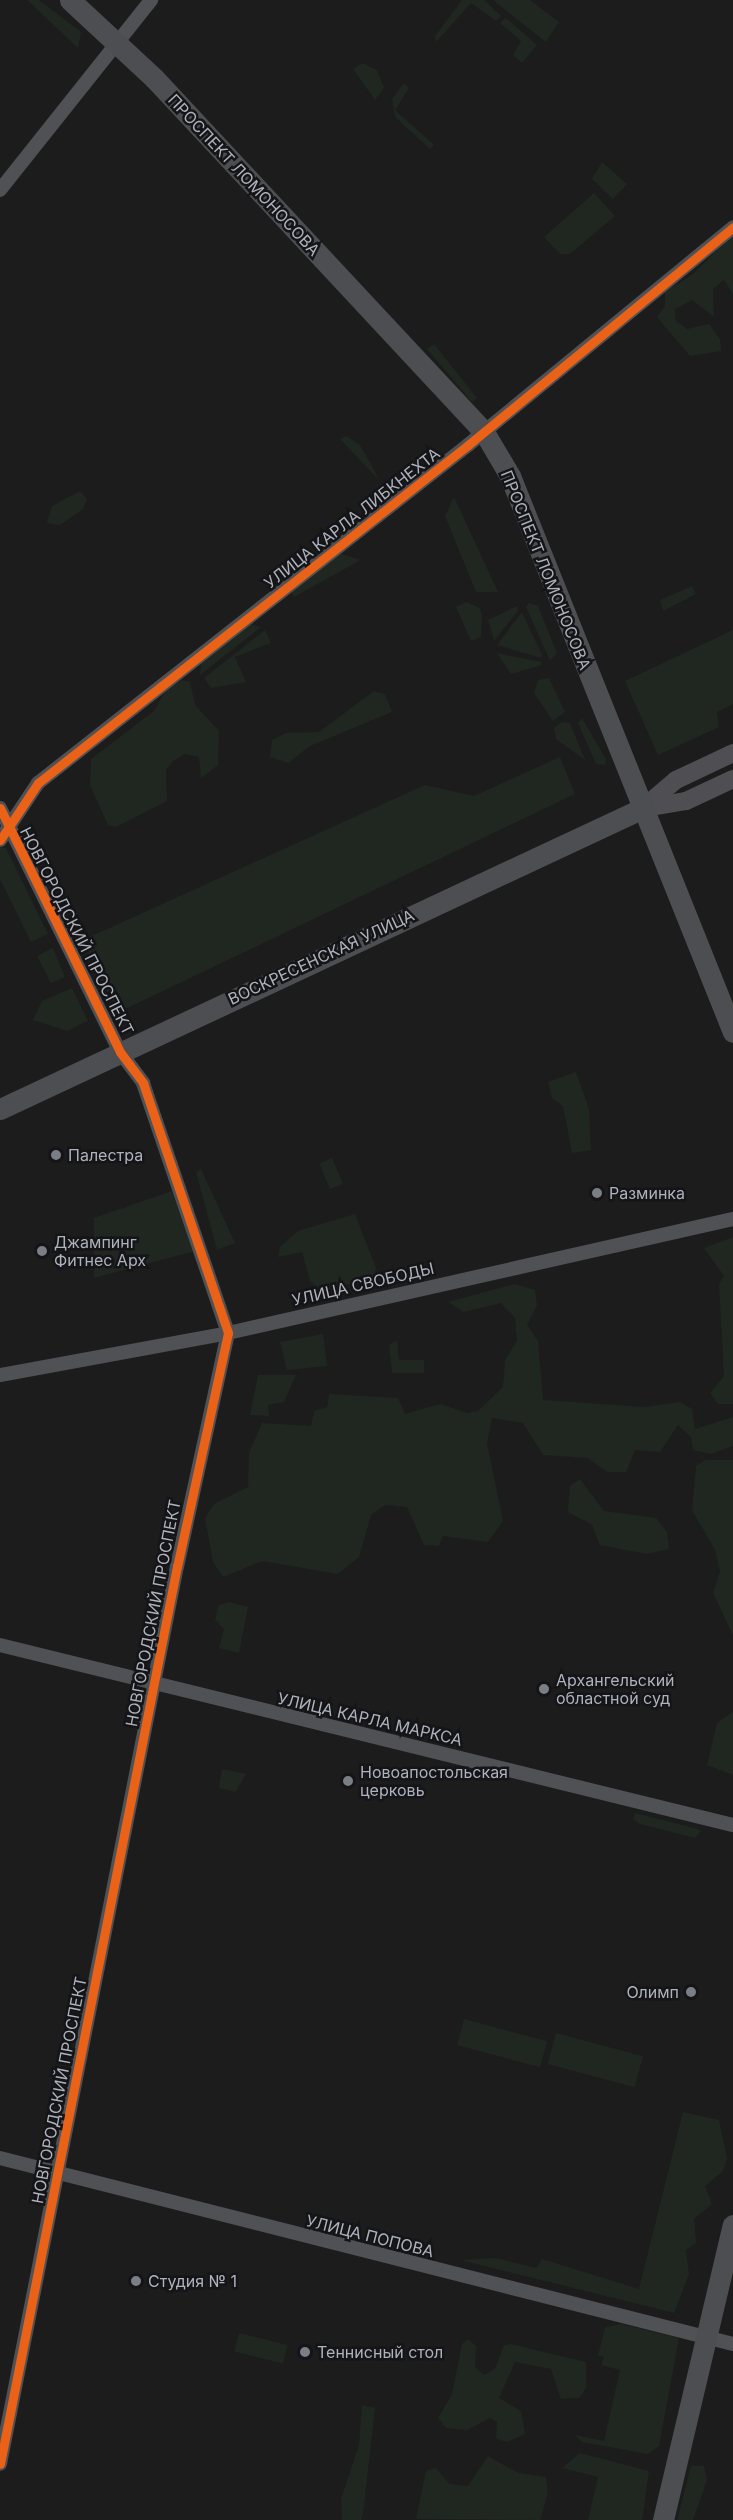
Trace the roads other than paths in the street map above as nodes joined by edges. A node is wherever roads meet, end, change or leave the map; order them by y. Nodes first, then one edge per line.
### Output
1 (70, 0) edge
2 (151, 0) edge
3 (118, 41) junction
4 (0, 190) edge
5 (733, 226) edge
6 (484, 432) junction
7 (733, 753) edge
8 (733, 779) edge
9 (0, 808) edge
10 (643, 808) junction
11 (7, 825) junction
12 (0, 840) edge
13 (733, 1032) edge
14 (120, 1052) junction
15 (0, 1109) edge
16 (733, 1219) edge
17 (228, 1333) junction
18 (0, 1375) edge
19 (0, 1645) edge
20 (154, 1682) junction
21 (733, 1825) edge
22 (0, 2158) edge
23 (59, 2173) junction
24 (733, 2225) edge
25 (705, 2337) junction
26 (733, 2344) edge
27 (0, 2464) edge
28 (663, 2520) edge

1 - 3 main road, ПРОСПЕКТ ЛОМОНОСОВА
2 - 3 street
3 - 4 street
3 - 6 main road, ПРОСПЕКТ ЛОМОНОСОВА
5 - 6 street, УЛИЦА КАРЛА ЛИБКНЕХТА
6 - 10 main road, ПРОСПЕКТ ЛОМОНОСОВА
6 - 11 street, УЛИЦА КАРЛА ЛИБКНЕХТА
7 - 10 main road, ВОСКРЕСЕНСКАЯ УЛИЦА
8 - 10 main road, ВОСКРЕСЕНСКАЯ УЛИЦА
9 - 11 street, НОВГОРОДСКИЙ ПРОСПЕКТ
10 - 13 main road, ПРОСПЕКТ ЛОМОНОСОВА
10 - 14 main road, ВОСКРЕСЕНСКАЯ УЛИЦА
11 - 12 street, УЛИЦА КАРЛА ЛИБКНЕХТА
11 - 14 street, НОВГОРОДСКИЙ ПРОСПЕКТ
14 - 15 main road, ВОСКРЕСЕНСКАЯ УЛИЦА
14 - 17 street, НОВГОРОДСКИЙ ПРОСПЕКТ
16 - 17 street, УЛИЦА СВОБОДЫ
17 - 18 street, УЛИЦА СВОБОДЫ
17 - 20 street, НОВГОРОДСКИЙ ПРОСПЕКТ
19 - 20 street, УЛИЦА КАРЛА МАРКСА
20 - 21 street, УЛИЦА КАРЛА МАРКСА
20 - 23 street, НОВГОРОДСКИЙ ПРОСПЕКТ
22 - 23 street, УЛИЦА ПОПОВА
23 - 25 street, УЛИЦА ПОПОВА
23 - 27 street, НОВГОРОДСКИЙ ПРОСПЕКТ
24 - 25 main road
25 - 26 street, УЛИЦА ПОПОВА
25 - 28 main road

